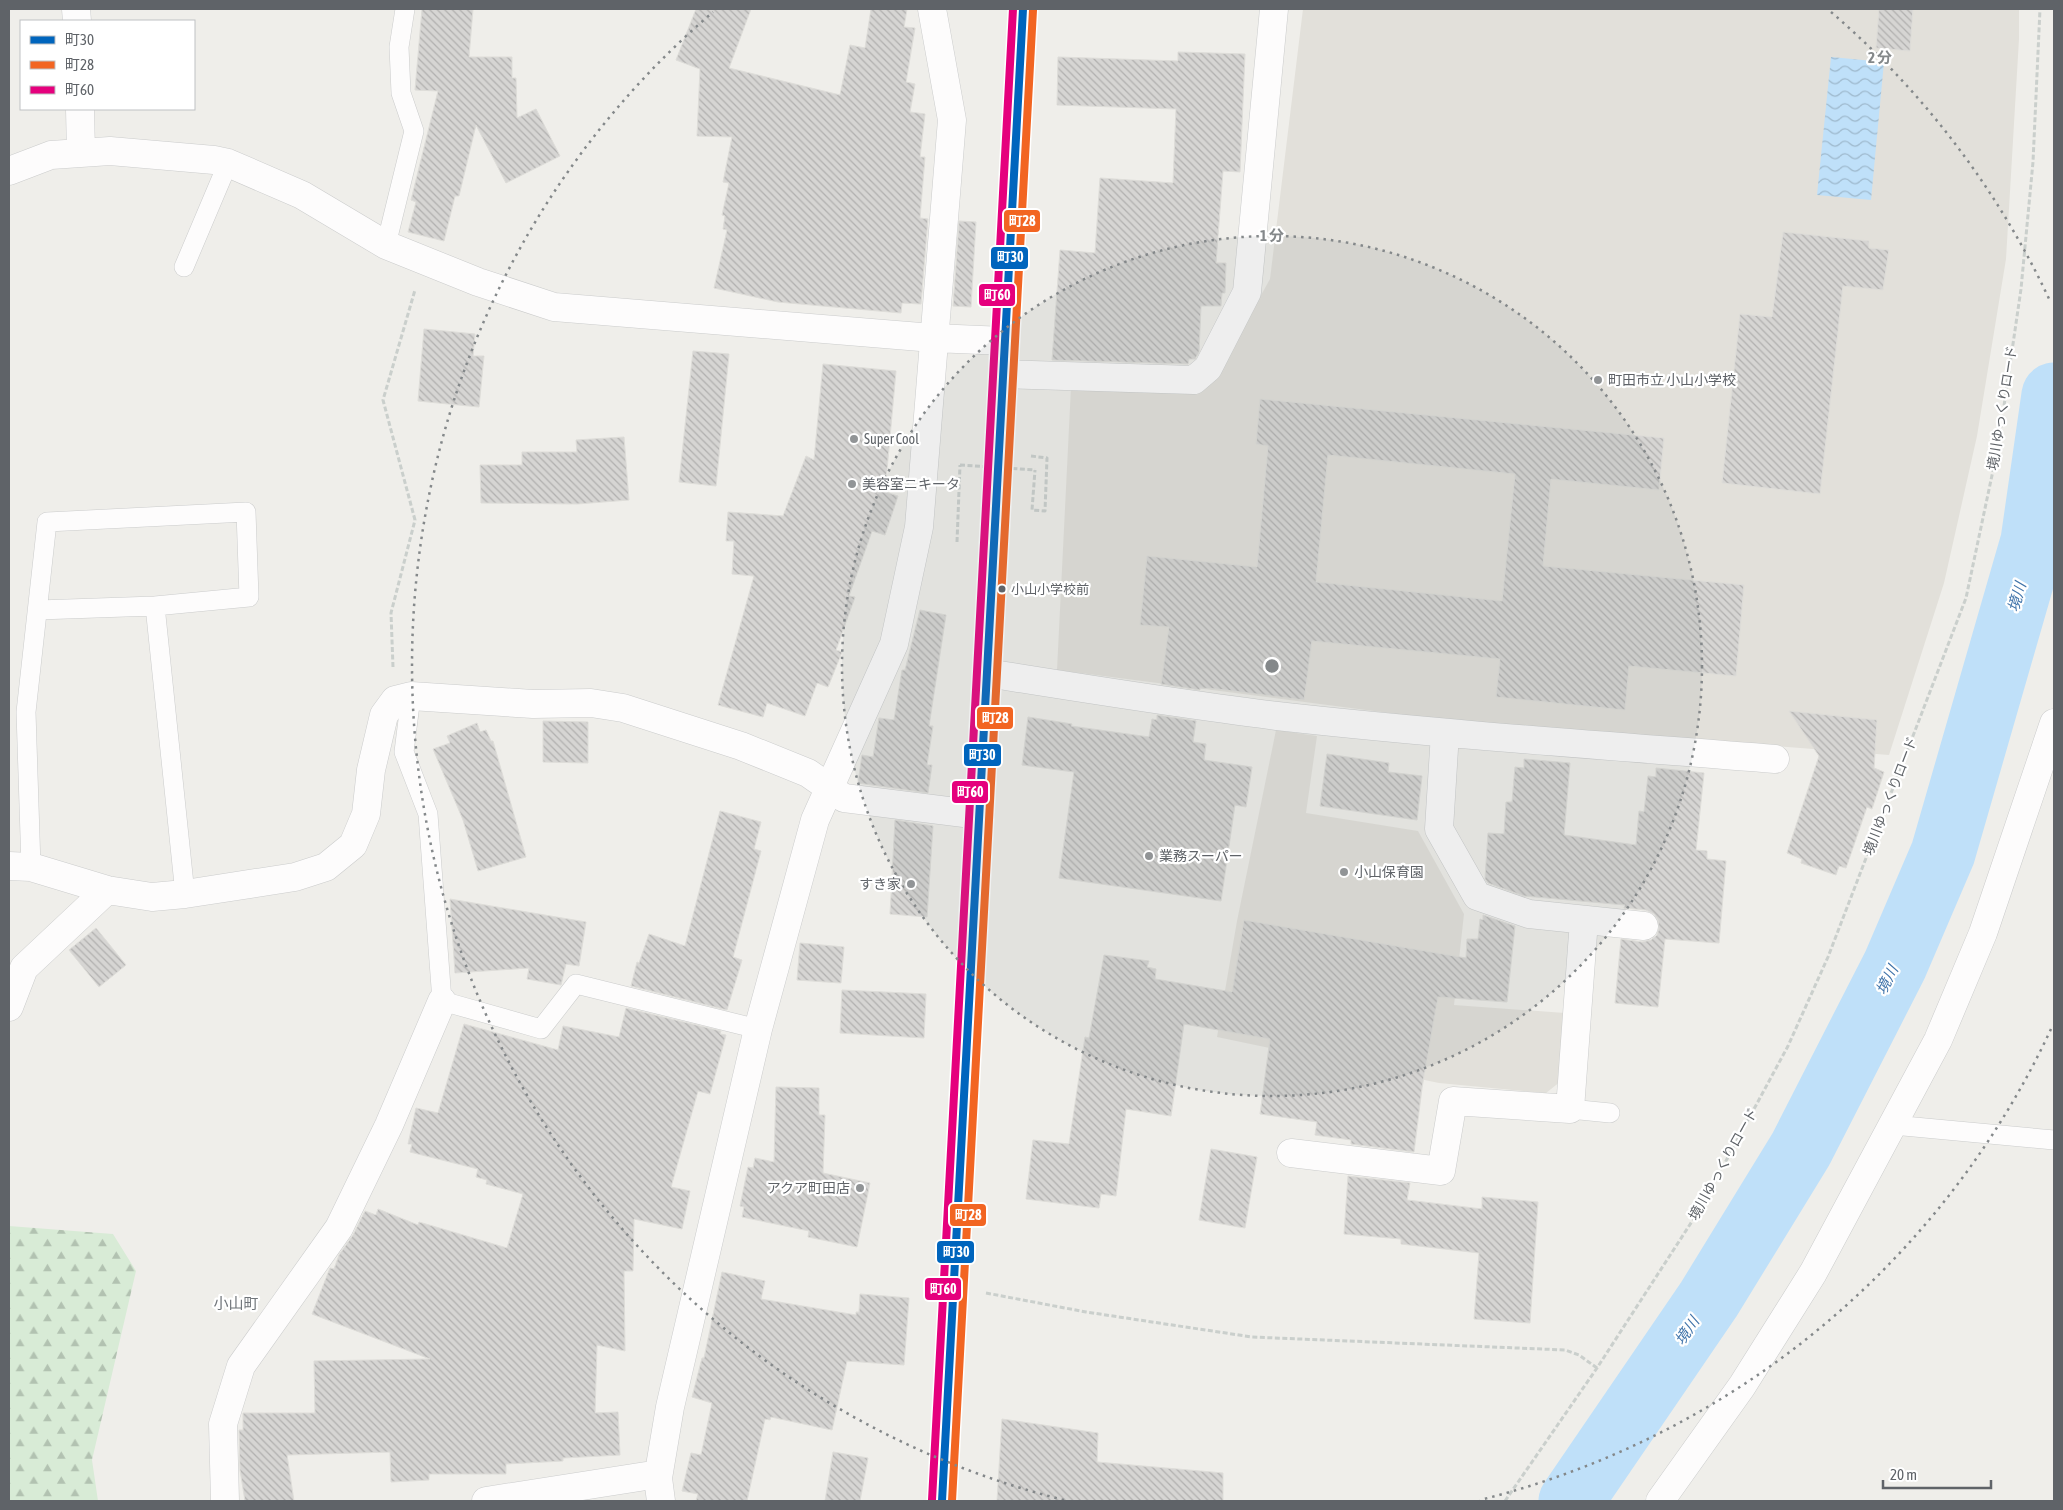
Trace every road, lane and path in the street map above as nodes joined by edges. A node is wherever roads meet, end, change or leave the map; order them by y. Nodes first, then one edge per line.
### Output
1 (405, 9) edge
2 (932, 9) edge
3 (1023, 9) edge
4 (1274, 9) edge
5 (2040, 9) edge
6 (80, 110) edge
7 (81, 153) junction
8 (228, 163) junction
9 (9, 171) edge
10 (386, 245) junction
11 (424, 262) junction
12 (184, 267) dead end
13 (933, 338) junction
14 (1005, 341) junction
15 (1003, 374) junction
16 (1029, 456) dead end
17 (951, 541) dead end
18 (957, 542) junction
19 (966, 543) dead end
20 (155, 606) junction
21 (38, 610) junction
22 (986, 673) junction
23 (403, 698) junction
24 (2054, 723) edge
25 (1445, 733) junction
26 (1775, 759) dead end
27 (830, 787) junction
28 (980, 815) junction
29 (20, 867) edge
30 (107, 890) junction
31 (185, 894) junction
32 (1584, 920) junction
33 (1644, 926) dead end
34 (442, 1001) junction
35 (9, 1007) edge
36 (758, 1029) junction
37 (1570, 1109) junction
38 (1610, 1113) dead end
39 (1893, 1125) junction
40 (2054, 1140) edge
41 (1291, 1154) dead end
42 (954, 1288) junction
43 (1597, 1368) junction
44 (660, 1490) edge
45 (225, 1501) edge
46 (486, 1501) edge
47 (942, 1501) edge
48 (1505, 1501) edge
49 (1660, 1501) edge

1 - 10 lane
2 - 13 street
3 - 14 main road
4 - 15 street
5 - 43 path, 境川ゆっくりロード
6 - 7 street
7 - 8 street
7 - 9 street
8 - 10 street
8 - 12 lane
10 - 11 street
11 - 13 street
11 - 23 path
13 - 14 street
13 - 27 street
14 - 15 main road
15 - 22 main road
16 - 18 path, bridge
17 - 18 path
18 - 19 path
20 - 21 lane
20 - 21 lane
20 - 31 lane
21 - 29 lane
22 - 25 street
22 - 28 main road
23 - 27 street
23 - 31 street
23 - 34 lane
24 - 39 street
25 - 26 street
25 - 32 street
27 - 28 street
27 - 36 street
28 - 42 main road
29 - 30 street
30 - 31 street
30 - 35 street
32 - 33 street
32 - 37 street
34 - 36 lane
34 - 45 street
36 - 44 street
37 - 38 lane
37 - 41 street
39 - 40 lane
39 - 49 street
42 - 43 path
42 - 47 main road
43 - 48 path, 境川ゆっくりロード
44 - 46 street

